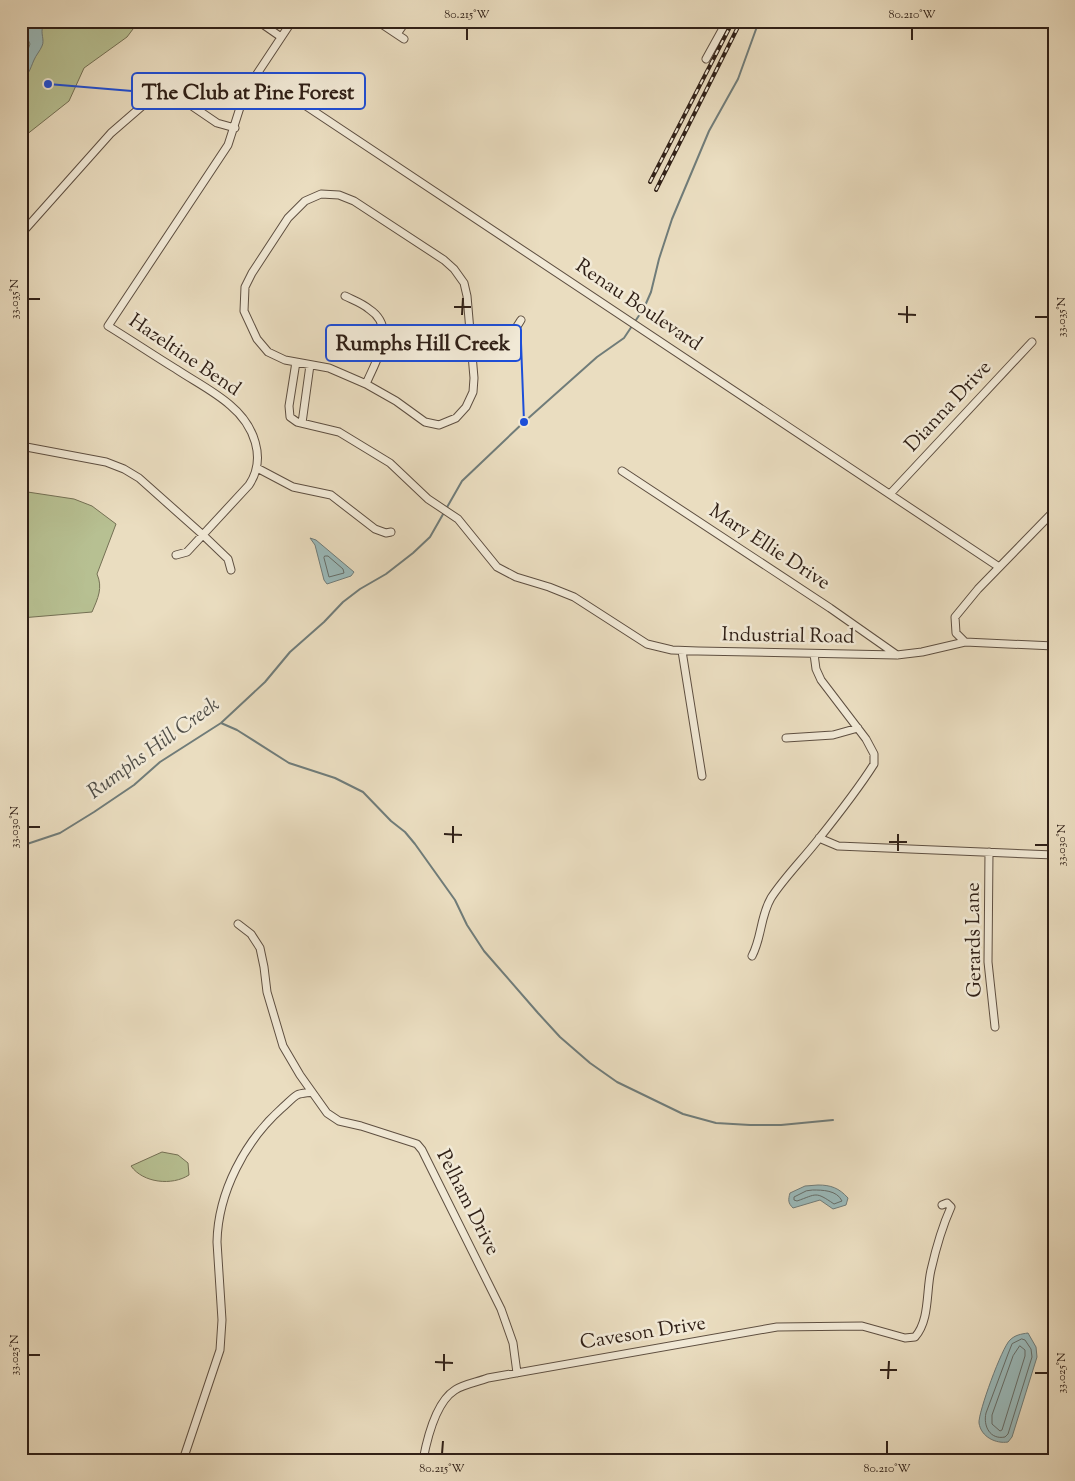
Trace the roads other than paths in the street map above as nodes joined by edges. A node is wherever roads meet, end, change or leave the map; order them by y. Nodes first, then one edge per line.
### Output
1 (258, 21) edge
2 (292, 21) edge
3 (377, 21) edge
4 (406, 21) edge
5 (727, 21) edge
6 (281, 37) junction
7 (706, 59) dead end
8 (258, 74) junction
9 (235, 128) junction
10 (21, 234) edge
11 (345, 296) dead end
12 (521, 320) dead end
13 (1032, 342) dead end
14 (472, 349) junction
15 (296, 362) junction
16 (310, 365) junction
17 (366, 384) junction
18 (302, 423) junction
19 (21, 446) edge
20 (257, 468) junction
21 (622, 470) dead end
22 (890, 494) junction
23 (1054, 510) edge
24 (391, 532) dead end
25 (203, 535) junction
26 (176, 555) dead end
27 (999, 567) junction
28 (231, 570) dead end
29 (965, 642) junction
30 (1054, 646) edge
31 (682, 651) junction
32 (814, 654) junction
33 (897, 655) junction
34 (858, 728) junction
35 (786, 738) dead end
36 (702, 776) dead end
37 (819, 838) junction
38 (989, 852) junction
39 (1054, 855) edge
40 (238, 924) dead end
41 (752, 956) dead end
42 (995, 1027) dead end
43 (312, 1092) junction
44 (942, 1205) dead end
45 (517, 1373) junction
46 (183, 1460) edge
47 (423, 1460) edge

1 - 6 street
2 - 6 street, Hazeltine Bend
3 - 4 street
5 - 7 street
6 - 8 street, Hazeltine Bend
8 - 9 street, Hazeltine Bend
8 - 22 street, Renau Boulevard
9 - 10 street
9 - 20 street, Hazeltine Bend
11 - 17 street
12 - 14 street
13 - 22 street, Dianna Drive
14 - 15 street
14 - 17 street
15 - 16 street
15 - 18 street
16 - 17 street
16 - 18 street
18 - 31 street, Industrial Road
19 - 25 street
20 - 24 street
20 - 25 street
21 - 33 street, Mary Ellie Drive
22 - 27 street, Renau Boulevard
23 - 27 street
25 - 26 street
25 - 28 street
27 - 29 street
29 - 30 street, Industrial Road
29 - 33 street, Industrial Road
31 - 32 street, Industrial Road
31 - 36 street
32 - 33 street, Industrial Road
32 - 34 street
34 - 35 street
34 - 37 street
37 - 38 street
37 - 41 street
38 - 39 street
38 - 42 street, Gerards Lane
40 - 43 street, Pelham Drive
43 - 45 street, Pelham Drive
43 - 46 street
44 - 45 street, Caveson Drive
45 - 47 street, Caveson Drive

